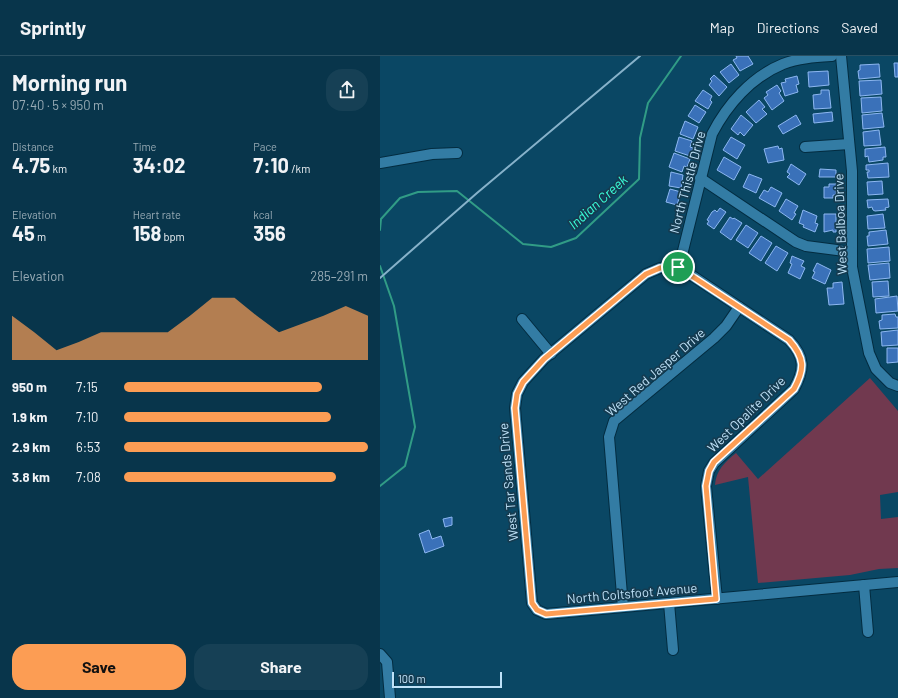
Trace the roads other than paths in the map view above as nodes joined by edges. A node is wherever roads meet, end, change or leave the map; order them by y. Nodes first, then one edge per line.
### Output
1 (832, 56) edge
2 (841, 56) edge
3 (849, 144) junction
4 (805, 147) dead end
5 (457, 153) dead end
6 (380, 163) edge
7 (700, 178) junction
8 (852, 252) junction
9 (678, 267) junction
10 (739, 307) junction
11 (522, 319) dead end
12 (551, 354) junction
13 (894, 384) edge
14 (898, 582) edge
15 (864, 585) junction
16 (716, 599) junction
17 (669, 603) junction
18 (623, 607) junction
19 (537, 610) joint
20 (868, 632) dead end
21 (673, 650) dead end
22 (380, 654) edge
23 (390, 698) edge

1 - 7 street, North Thistle Drive
2 - 3 street, West Balboa Drive
3 - 4 street
3 - 8 street, West Balboa Drive
5 - 6 street
7 - 8 street
7 - 9 street, North Thistle Drive
8 - 13 street, West Balboa Drive
9 - 10 street
9 - 12 street, West Tar Sands Drive
10 - 16 street, West Opalite Drive
10 - 18 street, West Red Jasper Drive
11 - 12 street
12 - 19 street, West Tar Sands Drive
14 - 15 street, North Coltsfoot Avenue
15 - 16 street, North Coltsfoot Avenue
15 - 20 street
16 - 17 street, North Coltsfoot Avenue
17 - 18 street, North Coltsfoot Avenue
17 - 21 street
18 - 19 street, North Coltsfoot Avenue
22 - 23 street

